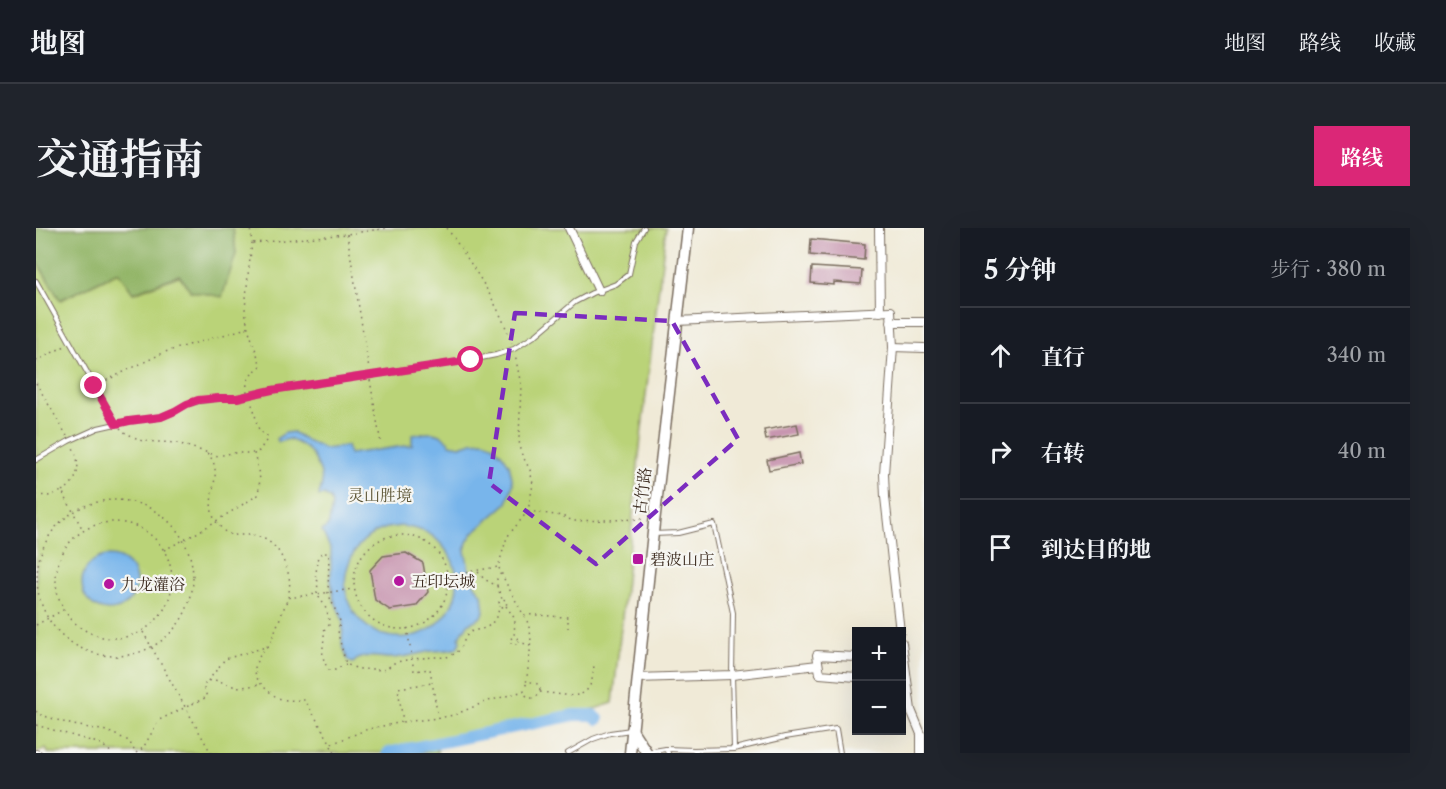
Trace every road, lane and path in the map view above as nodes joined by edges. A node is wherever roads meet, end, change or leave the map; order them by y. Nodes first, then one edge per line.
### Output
1 (250, 228) edge
2 (387, 228) edge
3 (447, 228) edge
4 (569, 228) edge
5 (644, 228) edge
6 (688, 228) edge
7 (879, 228) edge
8 (347, 234) junction
9 (252, 243) junction
10 (36, 281) edge
11 (599, 291) junction
12 (880, 312) junction
13 (677, 321) junction
14 (891, 322) junction
15 (924, 322) edge
16 (248, 328) junction
17 (71, 343) junction
18 (893, 347) junction
19 (924, 348) edge
20 (514, 349) junction
21 (36, 361) edge
22 (370, 375) junction
23 (94, 386) junction
24 (248, 396) junction
25 (116, 424) junction
26 (381, 444) dead end
27 (207, 453) junction
28 (254, 453) junction
29 (36, 460) edge
30 (36, 495) edge
31 (528, 510) junction
32 (73, 512) junction
33 (642, 519) dead end
34 (216, 521) junction
35 (83, 530) junction
36 (652, 535) junction
37 (183, 540) junction
38 (164, 550) junction
39 (498, 567) junction
40 (478, 571) junction
41 (502, 573) junction
42 (448, 575) junction
43 (497, 586) junction
44 (355, 589) junction
45 (329, 593) junction
46 (317, 595) junction
47 (288, 598) junction
48 (502, 599) junction
49 (500, 606) junction
50 (506, 606) junction
51 (63, 609) junction
52 (524, 615) junction
53 (47, 618) junction
54 (36, 625) edge
55 (899, 627) edge
56 (407, 628) junction
57 (568, 628) dead end
58 (142, 631) junction
59 (514, 637) junction
60 (518, 641) junction
61 (267, 646) junction
62 (530, 646) junction
63 (152, 648) junction
64 (852, 657) edge
65 (412, 660) junction
66 (594, 662) dead end
67 (346, 664) junction
68 (818, 665) junction
69 (732, 675) junction
70 (852, 677) edge
71 (638, 678) junction
72 (208, 681) junction
73 (904, 681) edge
74 (432, 683) junction
75 (260, 684) junction
76 (526, 686) junction
77 (524, 691) junction
78 (540, 692) junction
79 (186, 708) junction
80 (36, 711) edge
81 (438, 718) junction
82 (403, 722) junction
83 (920, 724) edge
84 (36, 725) edge
85 (632, 730) junction
86 (331, 744) junction
87 (734, 749) junction
88 (667, 751) edge
89 (647, 752) edge
90 (112, 753) edge
91 (136, 753) edge
92 (211, 753) edge
93 (335, 753) edge
94 (568, 753) edge
95 (630, 753) edge
96 (840, 753) edge
97 (921, 753) edge

1 - 9 path
2 - 8 path
3 - 20 path
4 - 11 street
5 - 11 lane
6 - 13 main road, 古竹路
7 - 12 street
8 - 9 path
8 - 22 path
9 - 16 path
10 - 17 lane
11 - 20 lane
12 - 13 street
12 - 14 street
13 - 36 main road, 古竹路
14 - 15 street
14 - 18 street
16 - 23 path
16 - 24 path
17 - 21 path
17 - 23 lane
18 - 19 street
18 - 55 street
20 - 22 lane
20 - 31 path
22 - 24 lane
22 - 26 path
23 - 25 lane
24 - 25 lane
24 - 28 path
25 - 27 path
25 - 29 lane
27 - 28 path
27 - 34 path
28 - 34 path
30 - 32 path
31 - 33 path
31 - 39 path
32 - 35 path
32 - 37 path
32 - 53 path
34 - 37 path
34 - 47 path
35 - 38 path
35 - 51 path
36 - 69 lane
36 - 71 main road, 古竹路
37 - 38 path
37 - 63 path
38 - 58 path
39 - 40 path
39 - 41 path
40 - 42 path
40 - 43 path
41 - 43 path
41 - 52 path
42 - 44 path
42 - 56 path
43 - 48 path
44 - 45 path
44 - 56 path
45 - 46 path
45 - 46 path
45 - 67 path
46 - 47 path
46 - 67 path
47 - 61 path
48 - 49 path
48 - 50 path
49 - 50 path
49 - 65 path
50 - 59 path
51 - 53 path
51 - 58 path
52 - 57 path
52 - 62 path
53 - 54 path
53 - 63 path
56 - 65 path
58 - 63 path
59 - 60 path
59 - 60 path
60 - 62 path
61 - 72 path
61 - 75 path
62 - 76 path
63 - 79 path
64 - 68 street
65 - 67 path
65 - 74 path
66 - 78 path
68 - 69 street
68 - 70 street
69 - 71 street
69 - 87 lane
71 - 85 main road, 古竹路
72 - 75 path
72 - 79 path
73 - 83 street
74 - 81 path
74 - 82 path
75 - 86 path
76 - 77 path
76 - 78 path
77 - 78 path
77 - 81 path
79 - 91 path
79 - 92 path
80 - 91 path
81 - 82 path
82 - 86 path
83 - 97 street
84 - 90 path
85 - 89 main road
85 - 94 lane
85 - 95 main road, 古竹路
86 - 93 path
87 - 88 lane
87 - 96 lane
88 - 89 lane

